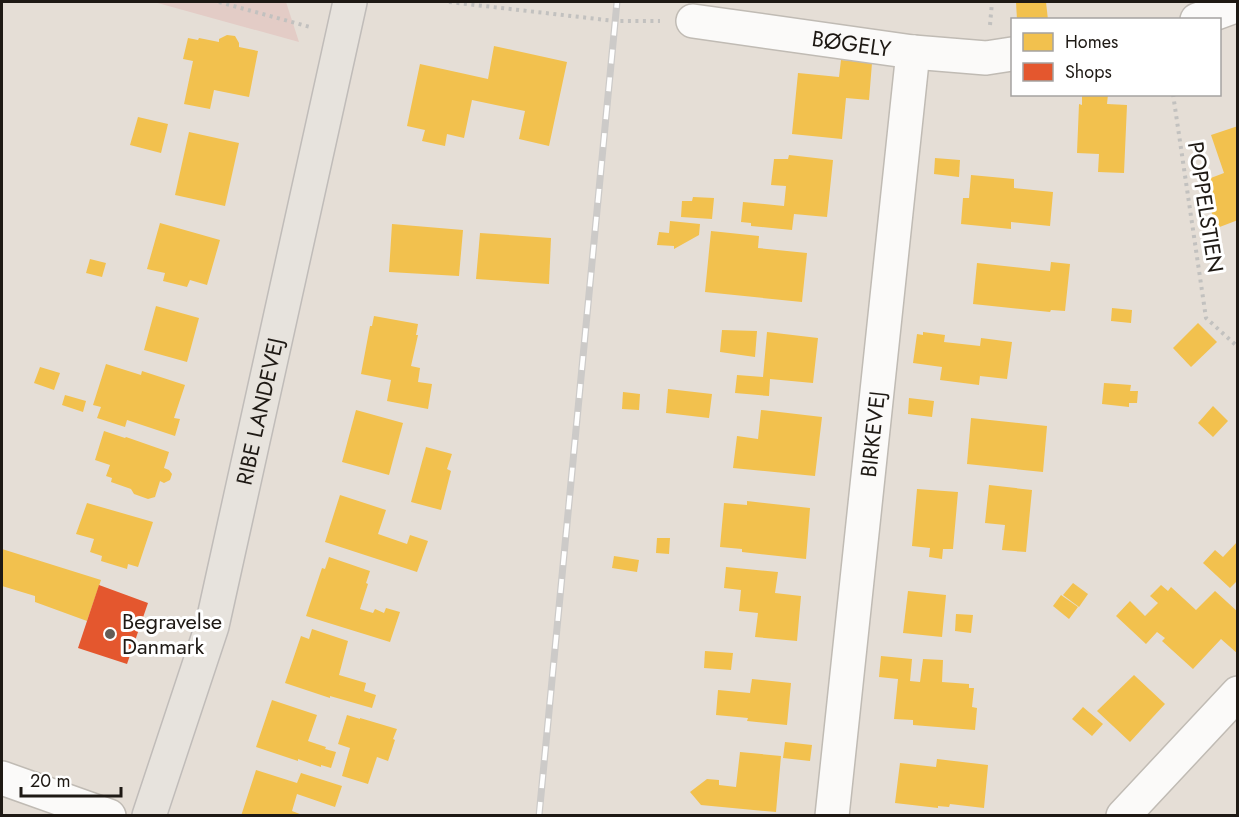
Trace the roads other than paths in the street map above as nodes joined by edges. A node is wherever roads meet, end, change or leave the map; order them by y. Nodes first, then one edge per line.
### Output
1 (350, 2) edge
2 (1238, 4) edge
3 (1202, 18) edge
4 (693, 21) road end
5 (913, 52) junction
6 (1011, 54) edge
7 (1238, 693) edge
8 (2, 778) edge
9 (108, 816) edge
10 (149, 816) edge
11 (832, 816) edge
12 (1123, 816) edge

1 - 10 main road, RIBE LANDEVEJ
2 - 3 street
4 - 5 street, BØGELY
5 - 6 street, BØGELY
5 - 11 street, BIRKEVEJ
7 - 12 street
8 - 9 street

